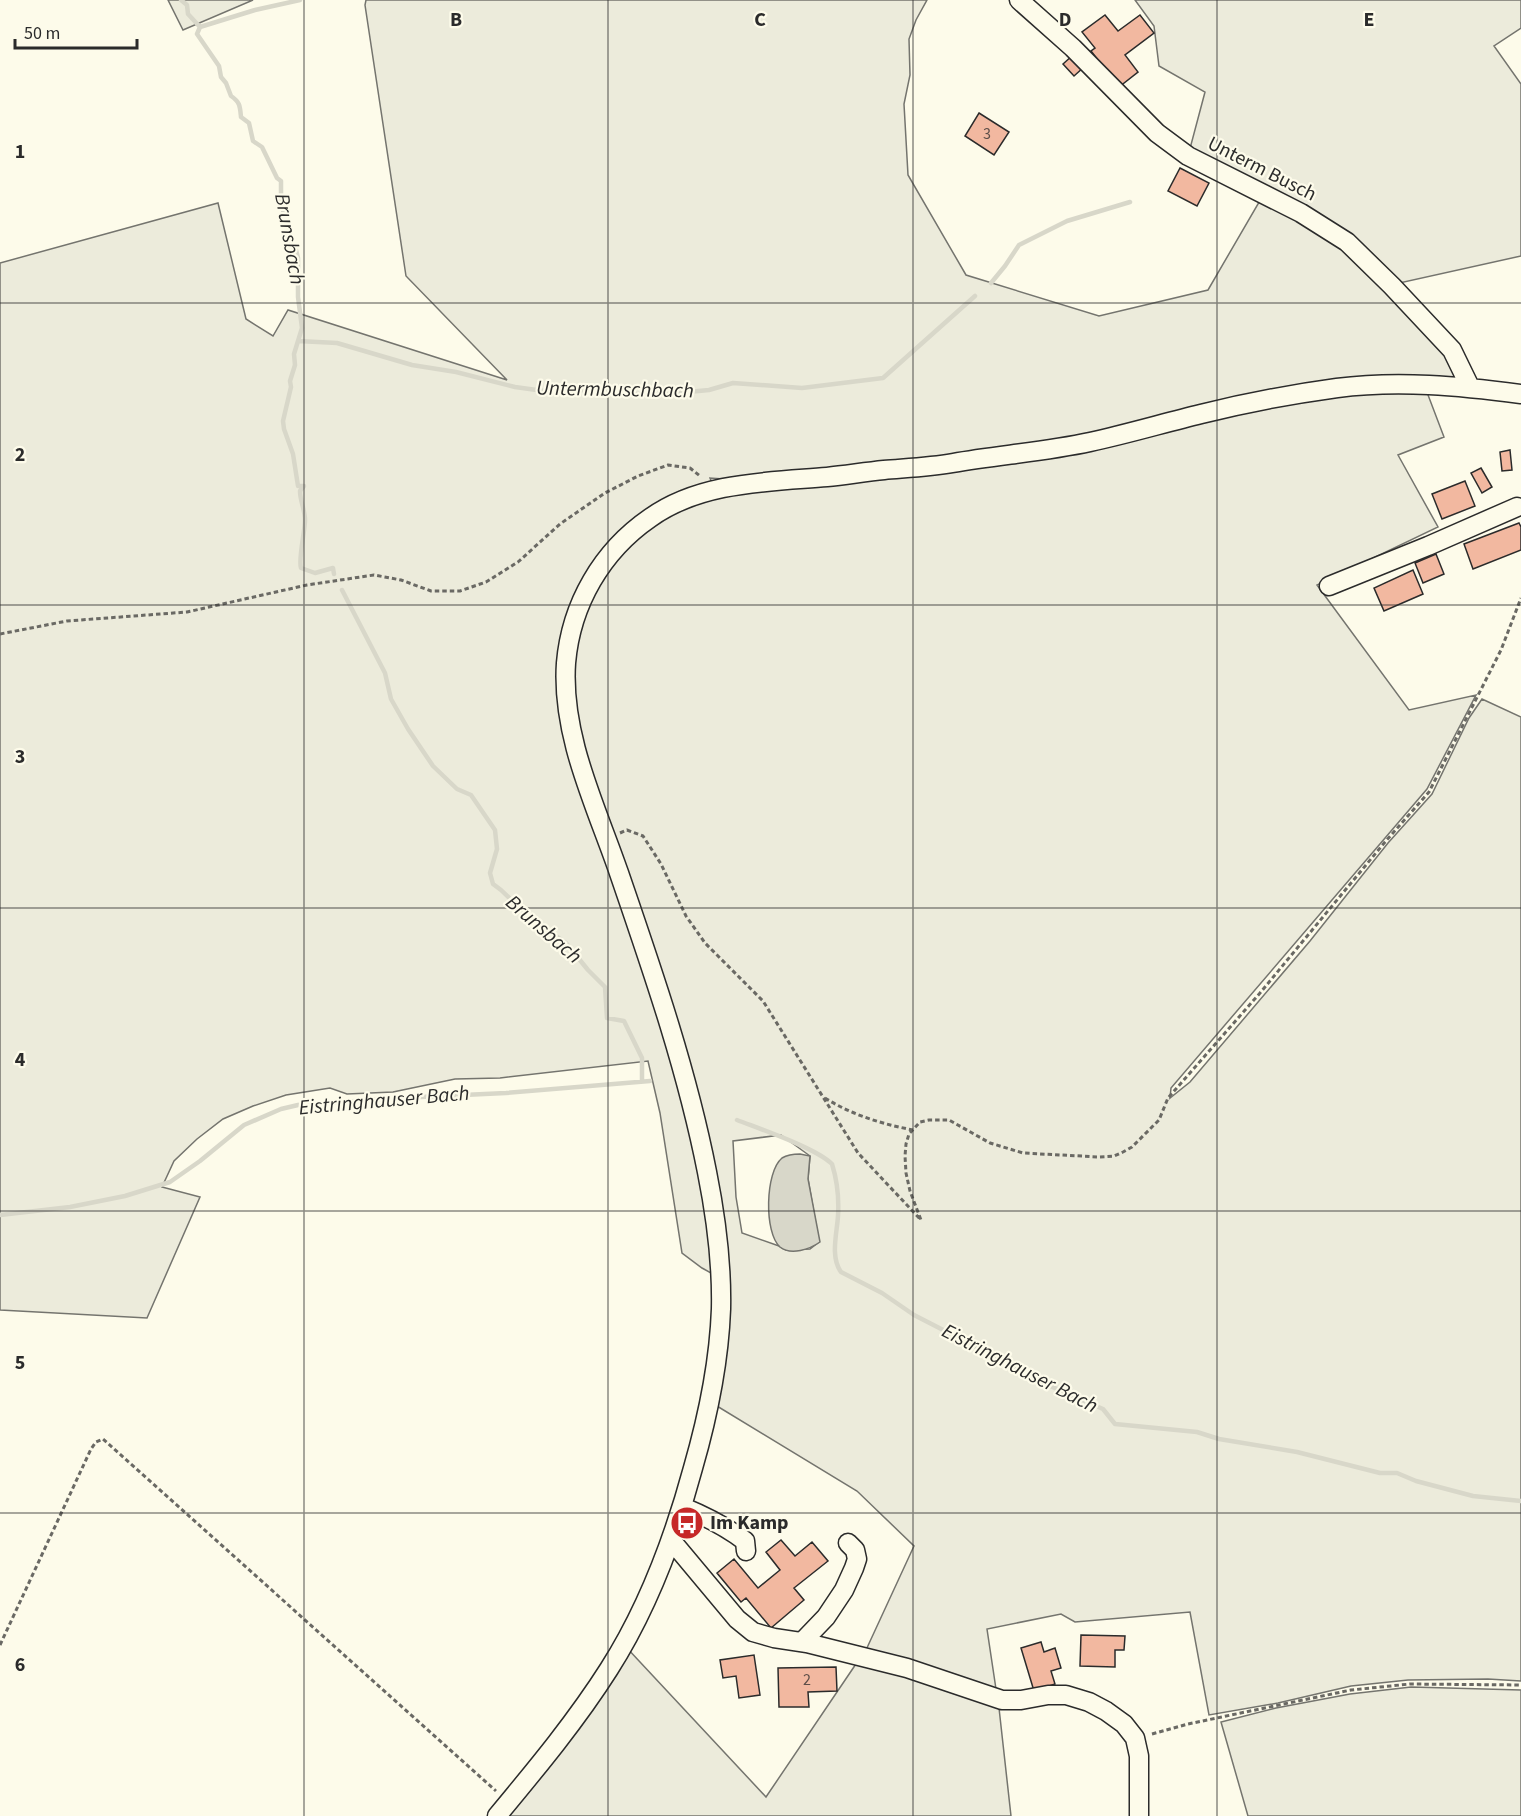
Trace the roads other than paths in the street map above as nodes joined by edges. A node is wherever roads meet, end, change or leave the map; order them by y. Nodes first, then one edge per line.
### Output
1 (1019, 0) edge
2 (1470, 387) junction
3 (1521, 394) edge
4 (1520, 509) edge
5 (1329, 586) dead end
6 (683, 1507) junction
7 (671, 1540) junction
8 (848, 1543) dead end
9 (746, 1551) dead end
10 (802, 1642) junction
11 (498, 1816) edge
12 (1139, 1816) edge

1 - 2 street, Unterm Busch
2 - 3 street
2 - 6 street
4 - 5 street
6 - 7 street
6 - 9 street
7 - 10 street
7 - 11 street
8 - 10 street
10 - 12 street

